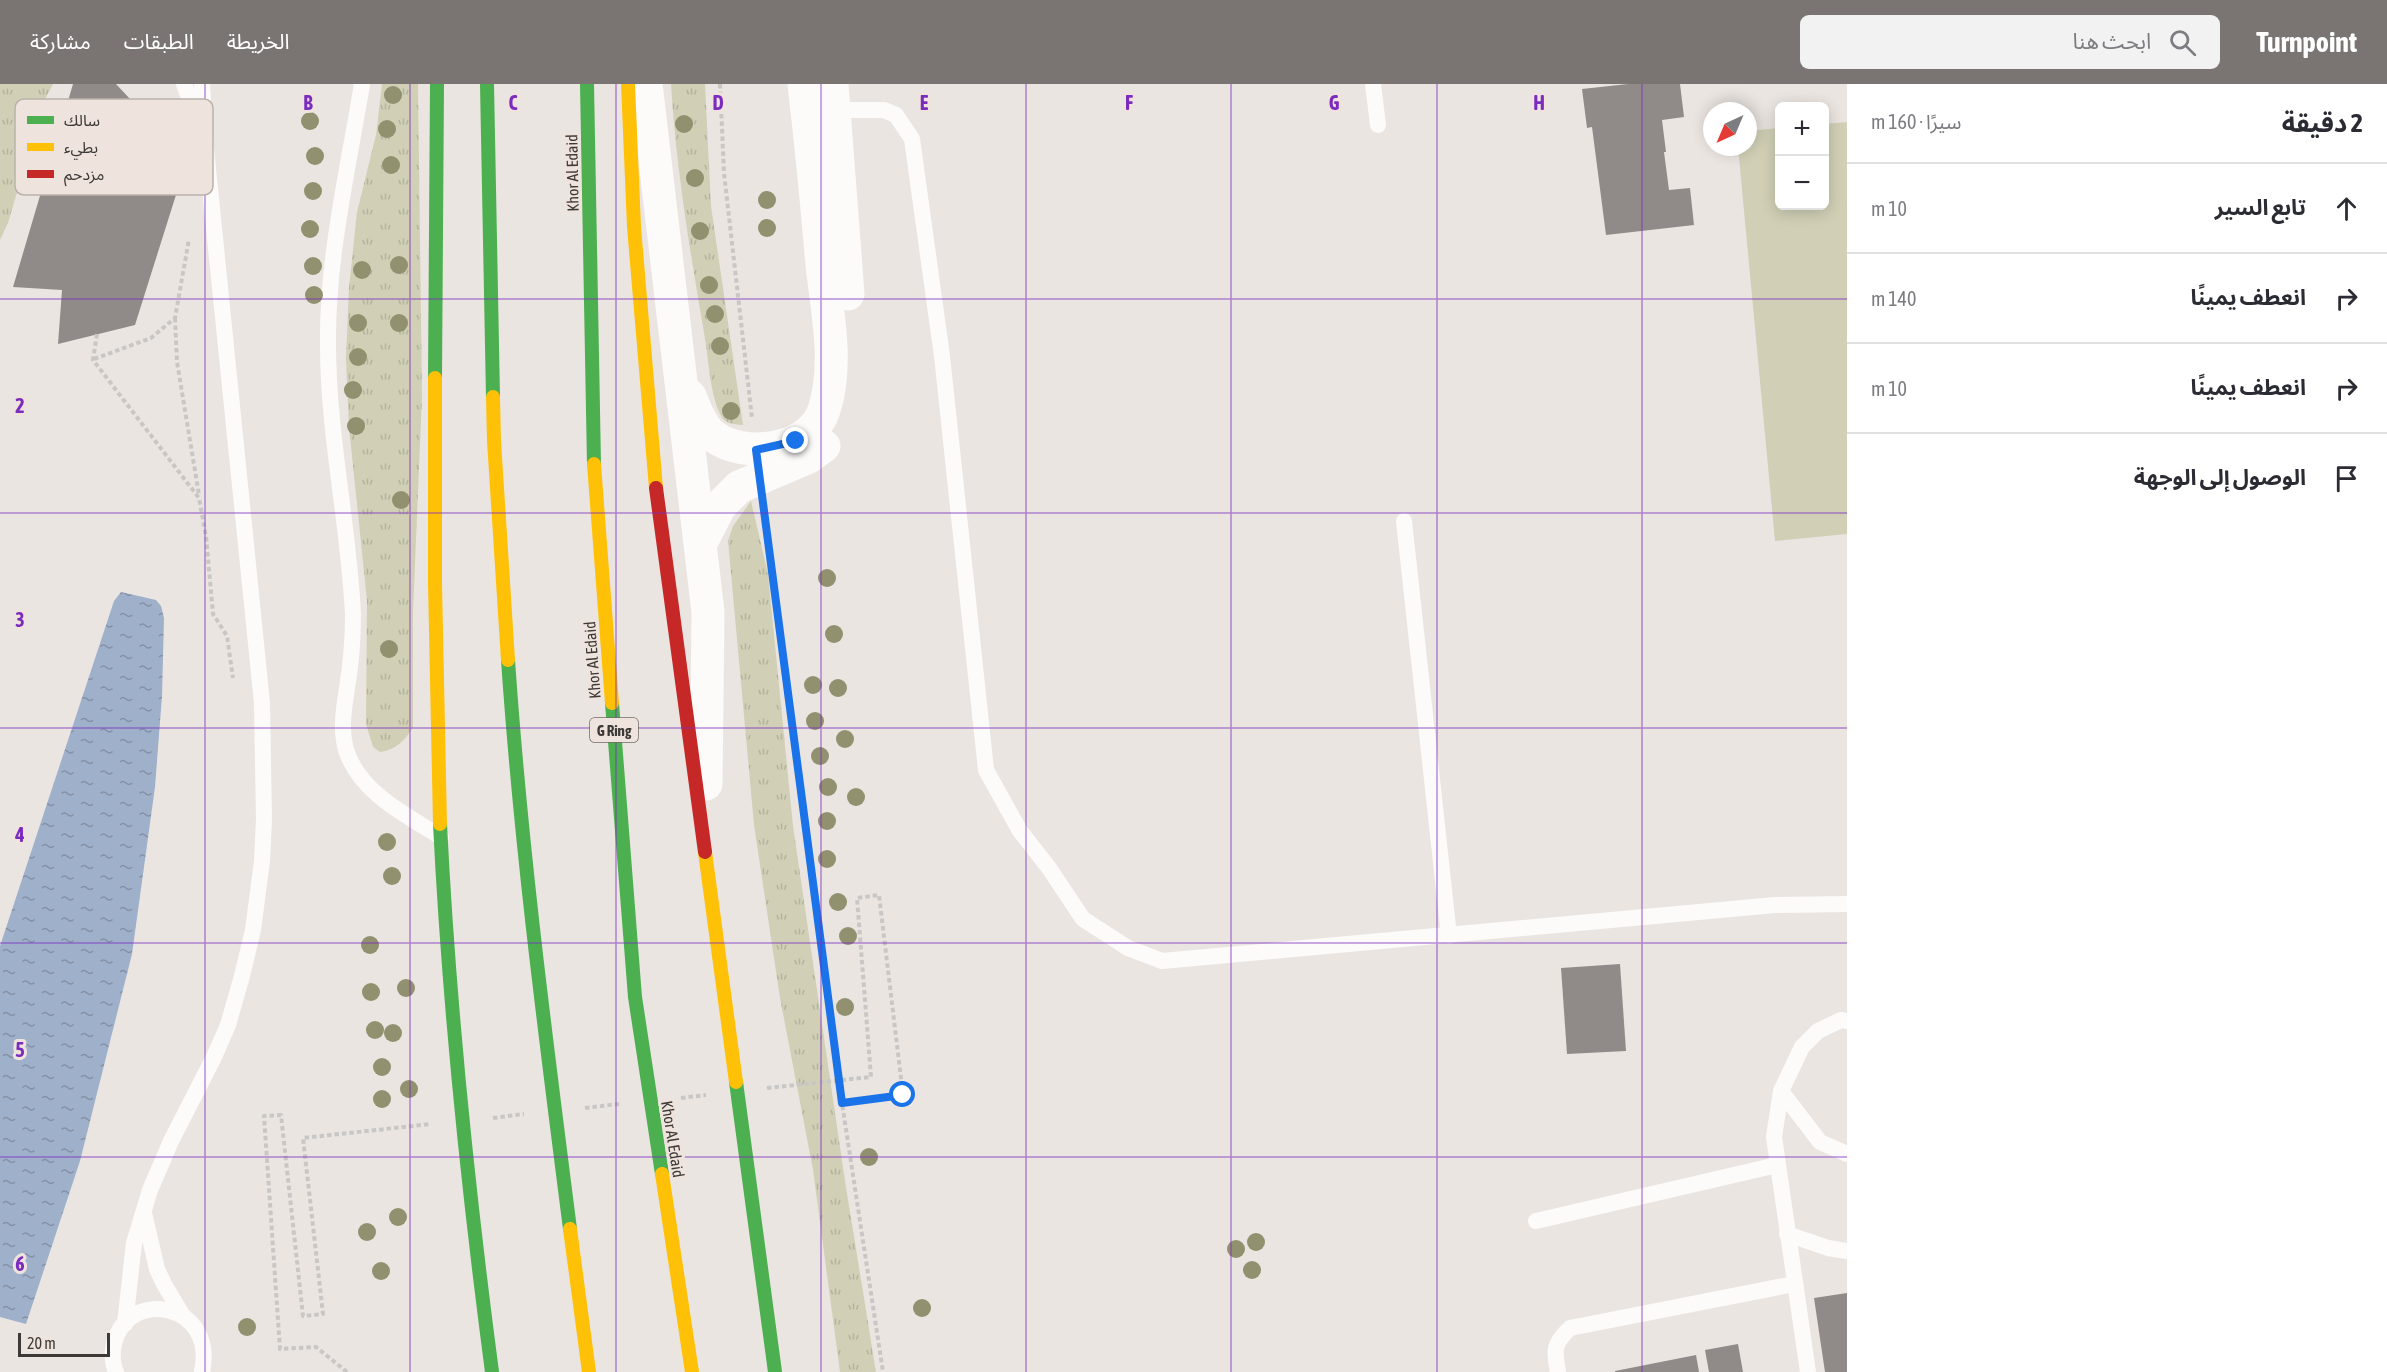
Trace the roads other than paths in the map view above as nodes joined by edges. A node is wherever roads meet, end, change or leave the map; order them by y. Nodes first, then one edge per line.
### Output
1 (184, 84) edge
2 (202, 84) edge
3 (362, 84) edge
4 (437, 84) edge
5 (487, 84) edge
6 (587, 84) edge
7 (628, 84) edge
8 (646, 84) edge
9 (1373, 84) edge
10 (819, 98) edge
11 (191, 99) edge
12 (203, 99) edge
13 (1378, 125) dead end
14 (211, 195) edge
15 (678, 367) junction
16 (758, 464) junction
17 (1404, 521) dead end
18 (701, 543) junction
19 (441, 837) junction
20 (705, 846) junction
21 (1847, 904) edge
22 (1449, 936) junction
23 (1847, 1021) edge
24 (1781, 1091) junction
25 (1847, 1154) edge
26 (1777, 1165) junction
27 (144, 1213) junction
28 (1536, 1221) dead end
29 (1787, 1234) junction
30 (1847, 1251) edge
31 (1794, 1284) junction
32 (183, 1316) junction
33 (125, 1324) junction
34 (487, 1338) junction
35 (116, 1372) edge
36 (202, 1372) edge
37 (480, 1372) edge
38 (492, 1372) edge
39 (589, 1372) edge
40 (692, 1372) edge
41 (775, 1372) edge
42 (1558, 1372) edge
43 (1808, 1372) edge

1 - 11 lane
2 - 12 lane
3 - 19 lane
4 - 19 highway
5 - 39 highway
6 - 40 highway, Khor Al Edaid / G Ring
7 - 20 highway
8 - 15 street
9 - 13 lane
10 - 16 street
10 - 22 lane
14 - 27 lane
15 - 16 street
15 - 18 street
16 - 18 street
17 - 22 lane
18 - 20 street
19 - 34 highway
20 - 41 highway
21 - 22 lane
23 - 24 lane
24 - 25 lane
24 - 26 lane
26 - 28 lane
26 - 29 lane
27 - 32 lane
27 - 33 lane
29 - 30 lane
29 - 31 lane
31 - 42 lane
31 - 43 lane
32 - 33 lane
32 - 36 lane
33 - 35 lane
34 - 37 lane
34 - 38 highway

